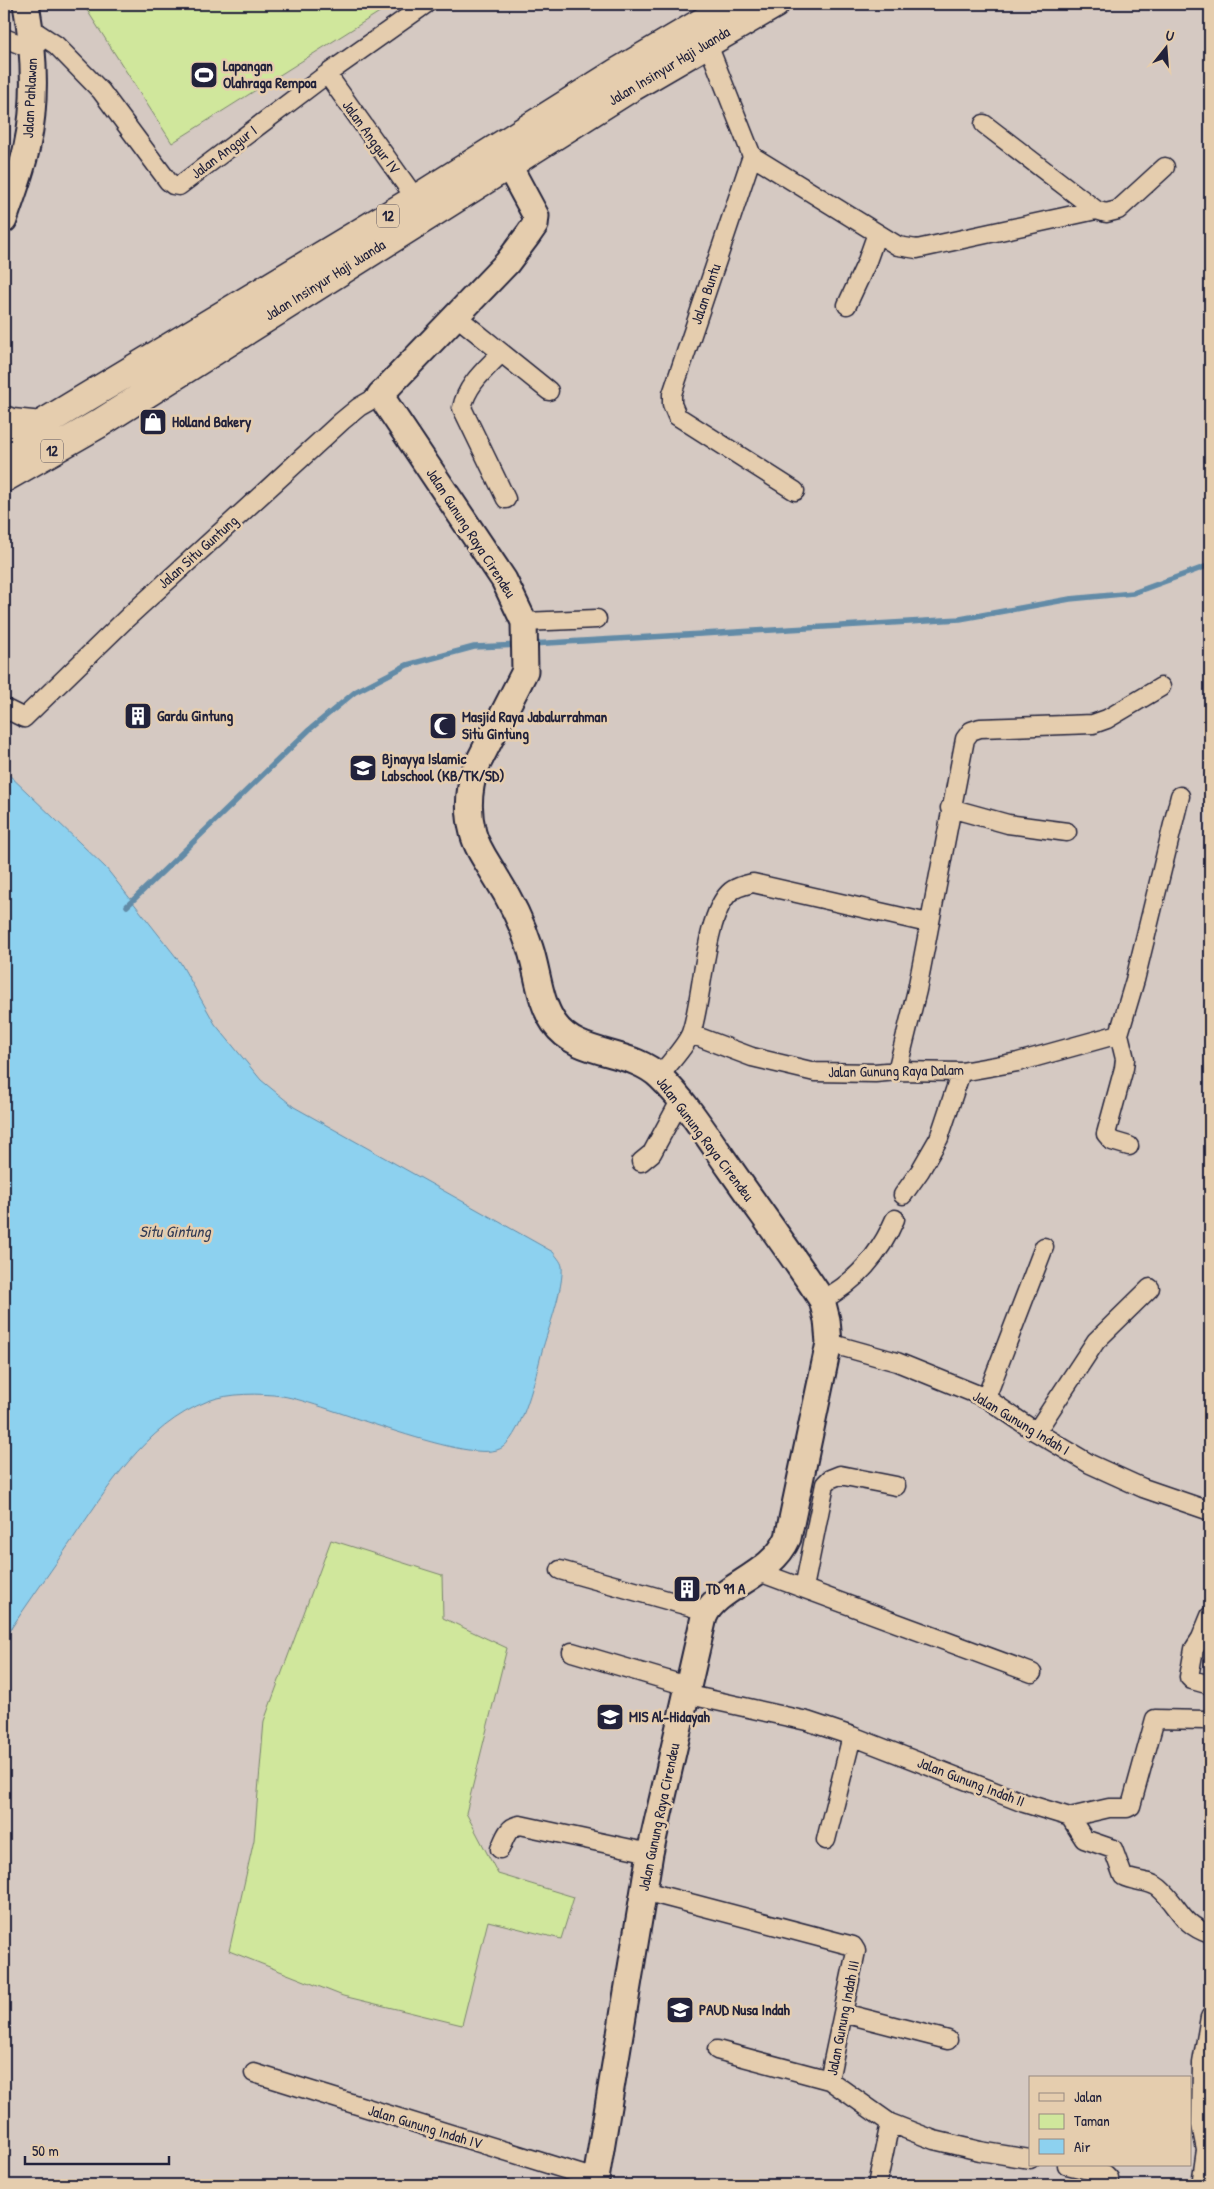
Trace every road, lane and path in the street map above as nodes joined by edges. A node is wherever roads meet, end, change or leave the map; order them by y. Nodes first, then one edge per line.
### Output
1 (733, 4) edge
2 (775, 4) edge
3 (421, 5) edge
4 (29, 27) edge
5 (4, 38) edge
6 (707, 42) junction
7 (326, 74) junction
8 (984, 124) dead end
9 (752, 156) junction
10 (508, 164) junction
11 (1165, 167) dead end
12 (8, 195) edge
13 (416, 199) junction
14 (1096, 210) junction
15 (4, 220) edge
16 (877, 233) junction
17 (847, 305) dead end
18 (456, 316) junction
19 (501, 352) junction
20 (549, 391) dead end
21 (380, 396) junction
22 (4, 420) edge
23 (42, 426) junction
24 (4, 447) edge
25 (4, 478) edge
26 (795, 491) dead end
27 (506, 499) dead end
28 (597, 619) dead end
29 (524, 626) junction
30 (1162, 688) dead end
31 (4, 708) edge
32 (1180, 796) dead end
33 (950, 808) junction
34 (1067, 832) dead end
35 (928, 923) junction
36 (690, 1034) junction
37 (1119, 1034) junction
38 (897, 1071) junction
39 (961, 1072) junction
40 (659, 1076) junction
41 (680, 1102) junction
42 (1129, 1146) dead end
43 (641, 1162) dead end
44 (903, 1196) dead end
45 (895, 1219) dead end
46 (1044, 1247) dead end
47 (1150, 1288) dead end
48 (822, 1300) junction
49 (829, 1343) junction
50 (986, 1398) junction
51 (1036, 1432) junction
52 (896, 1486) dead end
53 (1210, 1511) edge
54 (560, 1570) dead end
55 (759, 1572) junction
56 (804, 1588) junction
57 (706, 1611) junction
58 (1210, 1616) edge
59 (572, 1652) dead end
60 (1032, 1673) dead end
61 (1210, 1685) edge
62 (686, 1690) junction
63 (1210, 1719) edge
64 (852, 1736) junction
65 (1070, 1818) junction
66 (826, 1840) dead end
67 (500, 1849) dead end
68 (650, 1853) junction
69 (644, 1890) junction
70 (1210, 1934) edge
71 (844, 2013) junction
72 (1210, 2017) edge
73 (948, 2040) dead end
74 (717, 2050) dead end
75 (254, 2073) dead end
76 (829, 2080) junction
77 (890, 2123) junction
78 (1029, 2159) edge
79 (1071, 2166) edge
80 (596, 2182) edge
81 (877, 2185) edge
82 (1108, 2185) edge
83 (1201, 2185) edge

1 - 13 highway, Jalan Insinyur Haji Juanda / 12
2 - 6 highway, Jalan Insinyur Haji Juanda / 12
3 - 7 street, Jalan Anggur I
4 - 5 street
4 - 7 street, Jalan Anggur I
4 - 12 street, Jalan Pahlawan
6 - 9 street
6 - 10 highway, Jalan Insinyur Haji Juanda / 12
7 - 13 street, Jalan Anggur IV
8 - 14 street
9 - 16 street
9 - 26 street, Jalan Buntu
10 - 18 street
10 - 25 highway, Jalan Insinyur Haji Juanda / 12
11 - 14 street
12 - 15 street, Jalan Pahlawan
13 - 23 highway, Jalan Insinyur Haji Juanda / 12
14 - 16 street
16 - 17 street
18 - 19 street
18 - 21 street
19 - 20 street
19 - 27 street
21 - 29 street, Jalan Gunung Raya Cirendeu
21 - 31 street, Jalan Situ Guntung
22 - 23 highway
23 - 24 highway, Jalan Insinyur Haji Juanda / 12
28 - 29 street
29 - 40 street, Jalan Gunung Raya Cirendeu
30 - 33 street
32 - 37 street
33 - 34 street
33 - 35 street
35 - 36 street
35 - 38 street
36 - 38 street, Jalan Gunung Raya Dalam
36 - 40 street
37 - 39 street, Jalan Gunung Raya Dalam
37 - 42 street
38 - 39 street, Jalan Gunung Raya Dalam
39 - 44 street
40 - 41 street, Jalan Gunung Raya Cirendeu
41 - 43 street
41 - 48 street, Jalan Gunung Raya Cirendeu
45 - 48 street
46 - 50 street
47 - 51 street
48 - 49 street, Jalan Gunung Raya Cirendeu
49 - 50 street, Jalan Gunung Indah I
49 - 55 street, Jalan Gunung Raya Cirendeu
50 - 51 street, Jalan Gunung Indah I
51 - 53 street, Jalan Gunung Indah I
52 - 56 street
54 - 57 street
55 - 56 street
55 - 57 street, Jalan Gunung Raya Cirendeu
56 - 60 street
57 - 62 street, Jalan Gunung Raya Cirendeu
58 - 61 street
59 - 62 street, Jalan Gunung Indah II
62 - 64 street, Jalan Gunung Indah II
62 - 68 street, Jalan Gunung Raya Cirendeu
63 - 65 street
64 - 65 street, Jalan Gunung Indah II
64 - 66 street
65 - 70 street
67 - 68 street
68 - 69 street, Jalan Gunung Raya Cirendeu
69 - 71 street, Jalan Gunung Indah III
69 - 80 street, Jalan Gunung Raya Cirendeu
71 - 73 street
71 - 76 street, Jalan Gunung Indah III
72 - 83 street
74 - 76 street
75 - 80 street, Jalan Gunung Indah IV
76 - 77 street, Jalan Gunung Indah III
77 - 78 street, Jalan Gunung Indah III
77 - 81 street
79 - 82 street

